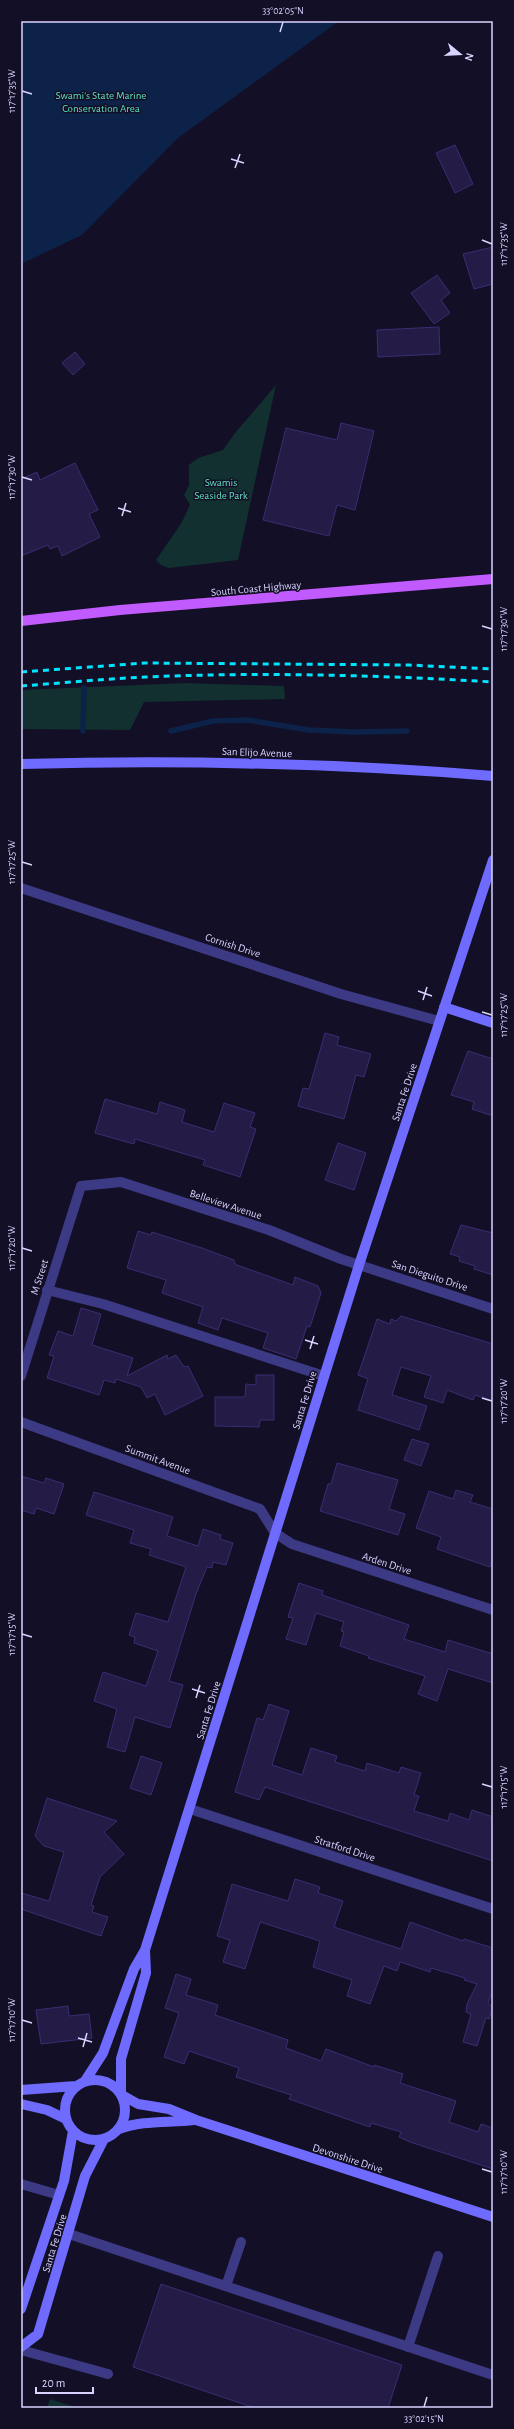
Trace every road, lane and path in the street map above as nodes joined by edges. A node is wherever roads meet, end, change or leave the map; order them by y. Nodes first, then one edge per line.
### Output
1 (493, 579) edge
2 (21, 621) edge
3 (21, 764) edge
4 (493, 776) edge
5 (493, 860) edge
6 (21, 888) edge
7 (444, 1007) junction
8 (439, 1021) junction
9 (493, 1023) edge
10 (81, 1186) joint
11 (359, 1265) junction
12 (47, 1290) junction
13 (493, 1309) edge
14 (21, 1376) edge
15 (324, 1376) junction
16 (21, 1422) edge
17 (275, 1533) junction
18 (493, 1610) edge
19 (190, 1809) junction
20 (493, 1909) edge
21 (145, 1950) junction
22 (85, 2081) junction
23 (76, 2086) junction
24 (21, 2090) edge
25 (122, 2094) junction
26 (21, 2104) edge
27 (66, 2119) junction
28 (196, 2120) junction
29 (119, 2130) junction
30 (73, 2131) junction
31 (104, 2139) junction
32 (21, 2184) edge
33 (59, 2194) junction
34 (493, 2217) edge
35 (70, 2234) junction
36 (241, 2242) dead end
37 (438, 2256) dead end
38 (226, 2286) junction
39 (21, 2309) edge
40 (408, 2347) junction
41 (21, 2348) edge
42 (108, 2374) dead end
43 (493, 2375) edge

1 - 2 main road, South Coast Highway
3 - 4 main road, San Elijo Avenue
5 - 7 main road, Santa Fe Drive
6 - 8 street, Cornish Drive
7 - 8 main road, Santa Fe Drive
7 - 9 main road
8 - 11 main road, Santa Fe Drive
10 - 11 street, Belleview Avenue
10 - 12 street, M Street
11 - 13 street, San Dieguito Drive
11 - 15 main road, Santa Fe Drive
12 - 14 street, M Street
12 - 15 street
15 - 17 main road, Santa Fe Drive
16 - 17 street, Summit Avenue
17 - 18 street, Arden Drive
17 - 19 main road, Santa Fe Drive
19 - 20 street, Stratford Drive
19 - 21 main road, Santa Fe Drive
21 - 22 main road, Santa Fe Drive
21 - 25 main road, Santa Fe Drive
22 - 23 main road
22 - 25 main road
23 - 24 main road
23 - 27 main road
25 - 28 main road, Devonshire Drive
25 - 29 main road
26 - 27 main road
27 - 30 main road
28 - 29 main road, Devonshire Drive
28 - 34 main road, Devonshire Drive
29 - 31 main road
30 - 31 main road
30 - 33 main road, Santa Fe Drive
31 - 35 main road, Santa Fe Drive
32 - 33 street
33 - 39 main road, Santa Fe Drive
35 - 38 street
35 - 41 main road, Santa Fe Drive
36 - 38 street
37 - 40 street
38 - 40 street
40 - 43 street
41 - 42 street

